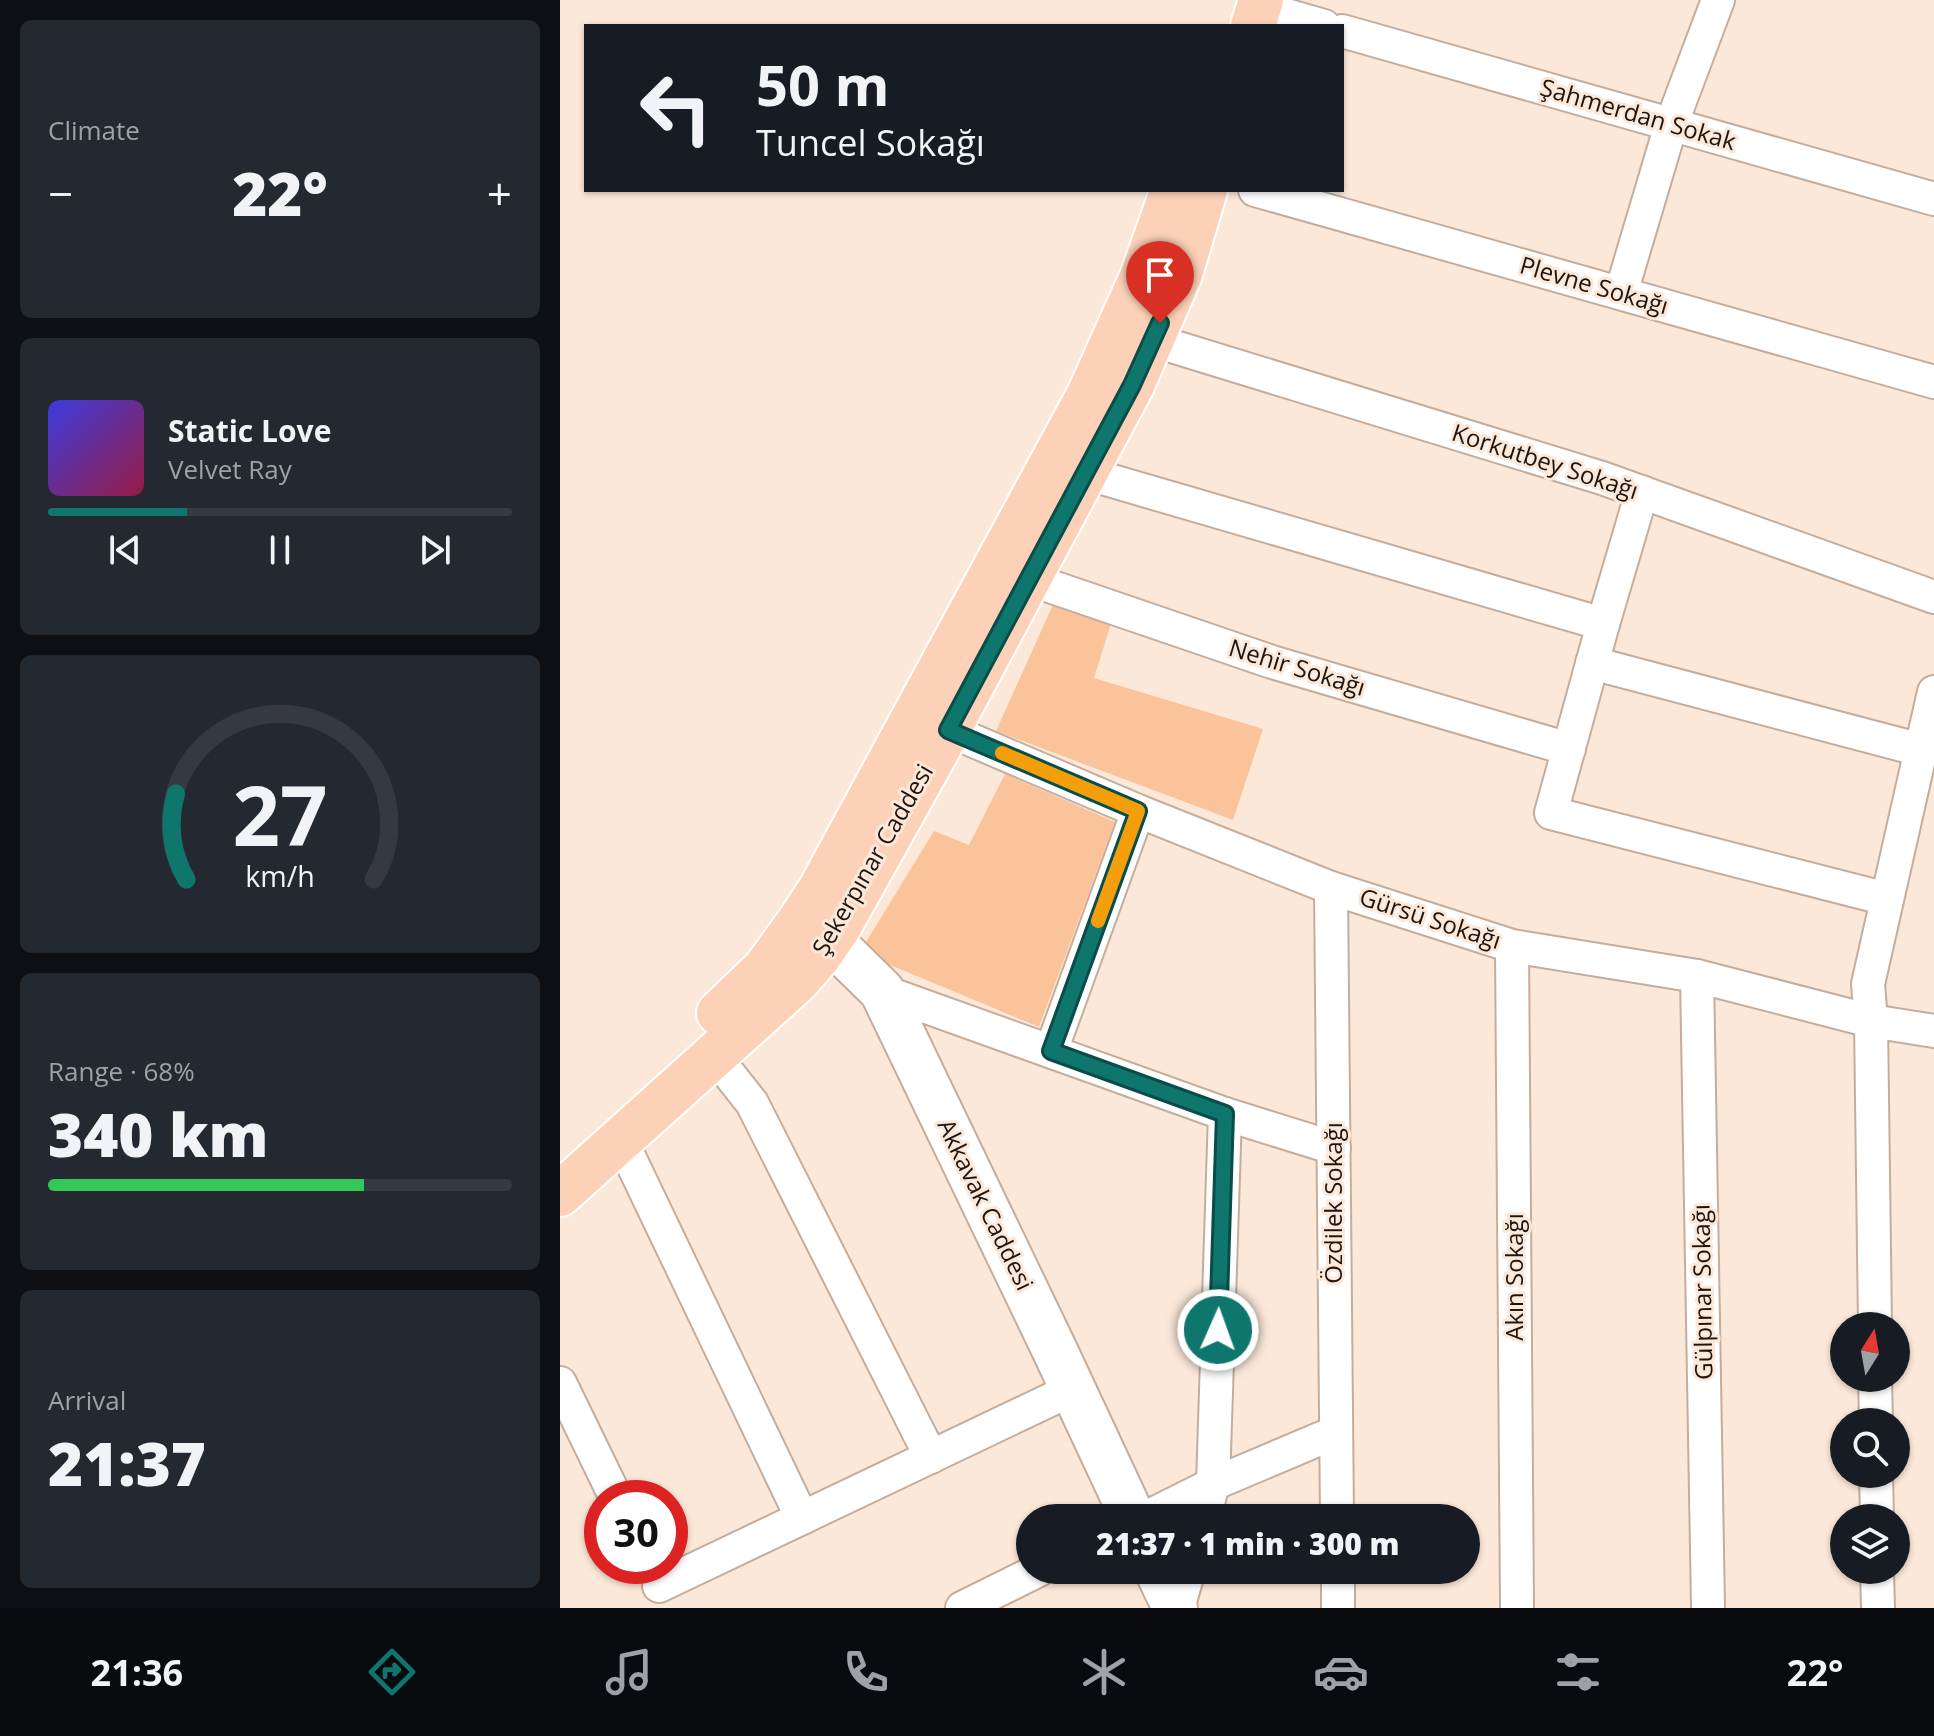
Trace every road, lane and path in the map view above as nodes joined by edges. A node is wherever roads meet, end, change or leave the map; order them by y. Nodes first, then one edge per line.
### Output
1 (1718, 0) edge
2 (1245, 12) edge
3 (1313, 24) edge
4 (1344, 32) edge
5 (1671, 125) junction
6 (1172, 192) edge
7 (1204, 192) edge
8 (1262, 192) edge
9 (1934, 199) edge
10 (1621, 293) junction
11 (1152, 340) junction
12 (1934, 382) edge
13 (1085, 473) junction
14 (1642, 492) junction
15 (1029, 579) junction
16 (1934, 597) edge
17 (1603, 624) junction
18 (1592, 663) junction
19 (1934, 692) edge
20 (948, 730) junction
21 (1569, 749) junction
22 (1921, 750) junction
23 (1138, 811) junction
24 (1331, 888) junction
25 (1887, 899) junction
26 (815, 931) junction
27 (1512, 946) junction
28 (1697, 976) junction
29 (882, 991) junction
30 (1871, 1021) junction
31 (1934, 1031) edge
32 (1051, 1051) junction
33 (714, 1055) junction
34 (1225, 1114) junction
35 (621, 1140) junction
36 (1334, 1148) junction
37 (560, 1153) edge
38 (560, 1194) edge
39 (1875, 1312) edge
40 (560, 1383) edge
41 (1073, 1389) junction
42 (1336, 1432) junction
43 (931, 1457) junction
44 (607, 1480) edge
45 (1213, 1484) junction
46 (1126, 1504) edge
47 (1173, 1504) edge
48 (1208, 1504) edge
49 (1337, 1504) edge
50 (802, 1518) junction
51 (1016, 1581) edge
52 (1164, 1584) edge
53 (1184, 1584) edge
54 (1338, 1584) edge
55 (1877, 1584) edge
56 (659, 1587) edge
57 (962, 1608) edge
58 (1176, 1608) edge
59 (1338, 1608) edge
60 (1517, 1608) edge
61 (1708, 1608) edge
62 (1878, 1608) edge

1 - 5 street
2 - 3 street
4 - 5 street, Şahmerdan Sokak
5 - 9 street, Şahmerdan Sokak
5 - 10 street
6 - 26 main road, Şekerpınar Caddesi
7 - 11 main road, Şekerpınar Caddesi
8 - 10 street, Plevne Sokağı
10 - 12 street, Plevne Sokağı
11 - 13 main road, Şekerpınar Caddesi
11 - 14 street, Korkutbey Sokağı
13 - 15 main road, Şekerpınar Caddesi
13 - 17 street
14 - 16 street, Korkutbey Sokağı
14 - 17 street
15 - 20 main road, Şekerpınar Caddesi
15 - 21 street, Nehir Sokağı
17 - 18 street
18 - 21 street
18 - 22 street
19 - 22 street
20 - 23 street, Gürsü Sokağı
20 - 26 main road, Şekerpınar Caddesi
21 - 25 street
22 - 25 street
23 - 24 street, Gürsü Sokağı
23 - 32 street
24 - 27 street, Gürsü Sokağı
24 - 36 street, Özdilek Sokağı
25 - 30 street
26 - 29 street, Akkavak Caddesi
26 - 33 main road, Şekerpınar Caddesi
26 - 37 main road, Şekerpınar Caddesi
27 - 28 street, Gürsü Sokağı
27 - 60 street, Akın Sokağı
28 - 30 street, Gürsü Sokağı
28 - 61 street, Gülpınar Sokağı
29 - 32 street
29 - 41 street, Akkavak Caddesi
30 - 31 street, Gürsü Sokağı
30 - 39 street
32 - 34 street
33 - 35 main road, Şekerpınar Caddesi
33 - 43 street
34 - 36 street
34 - 45 street
35 - 38 main road, Şekerpınar Caddesi
35 - 50 street
36 - 42 street, Özdilek Sokağı
40 - 44 street
41 - 43 street
41 - 46 street, Akkavak Caddesi
42 - 45 street
42 - 49 street, Özdilek Sokağı
43 - 50 street
45 - 47 street
45 - 48 street
50 - 56 street
51 - 57 street
52 - 58 street
53 - 58 street
54 - 59 street
55 - 62 street

